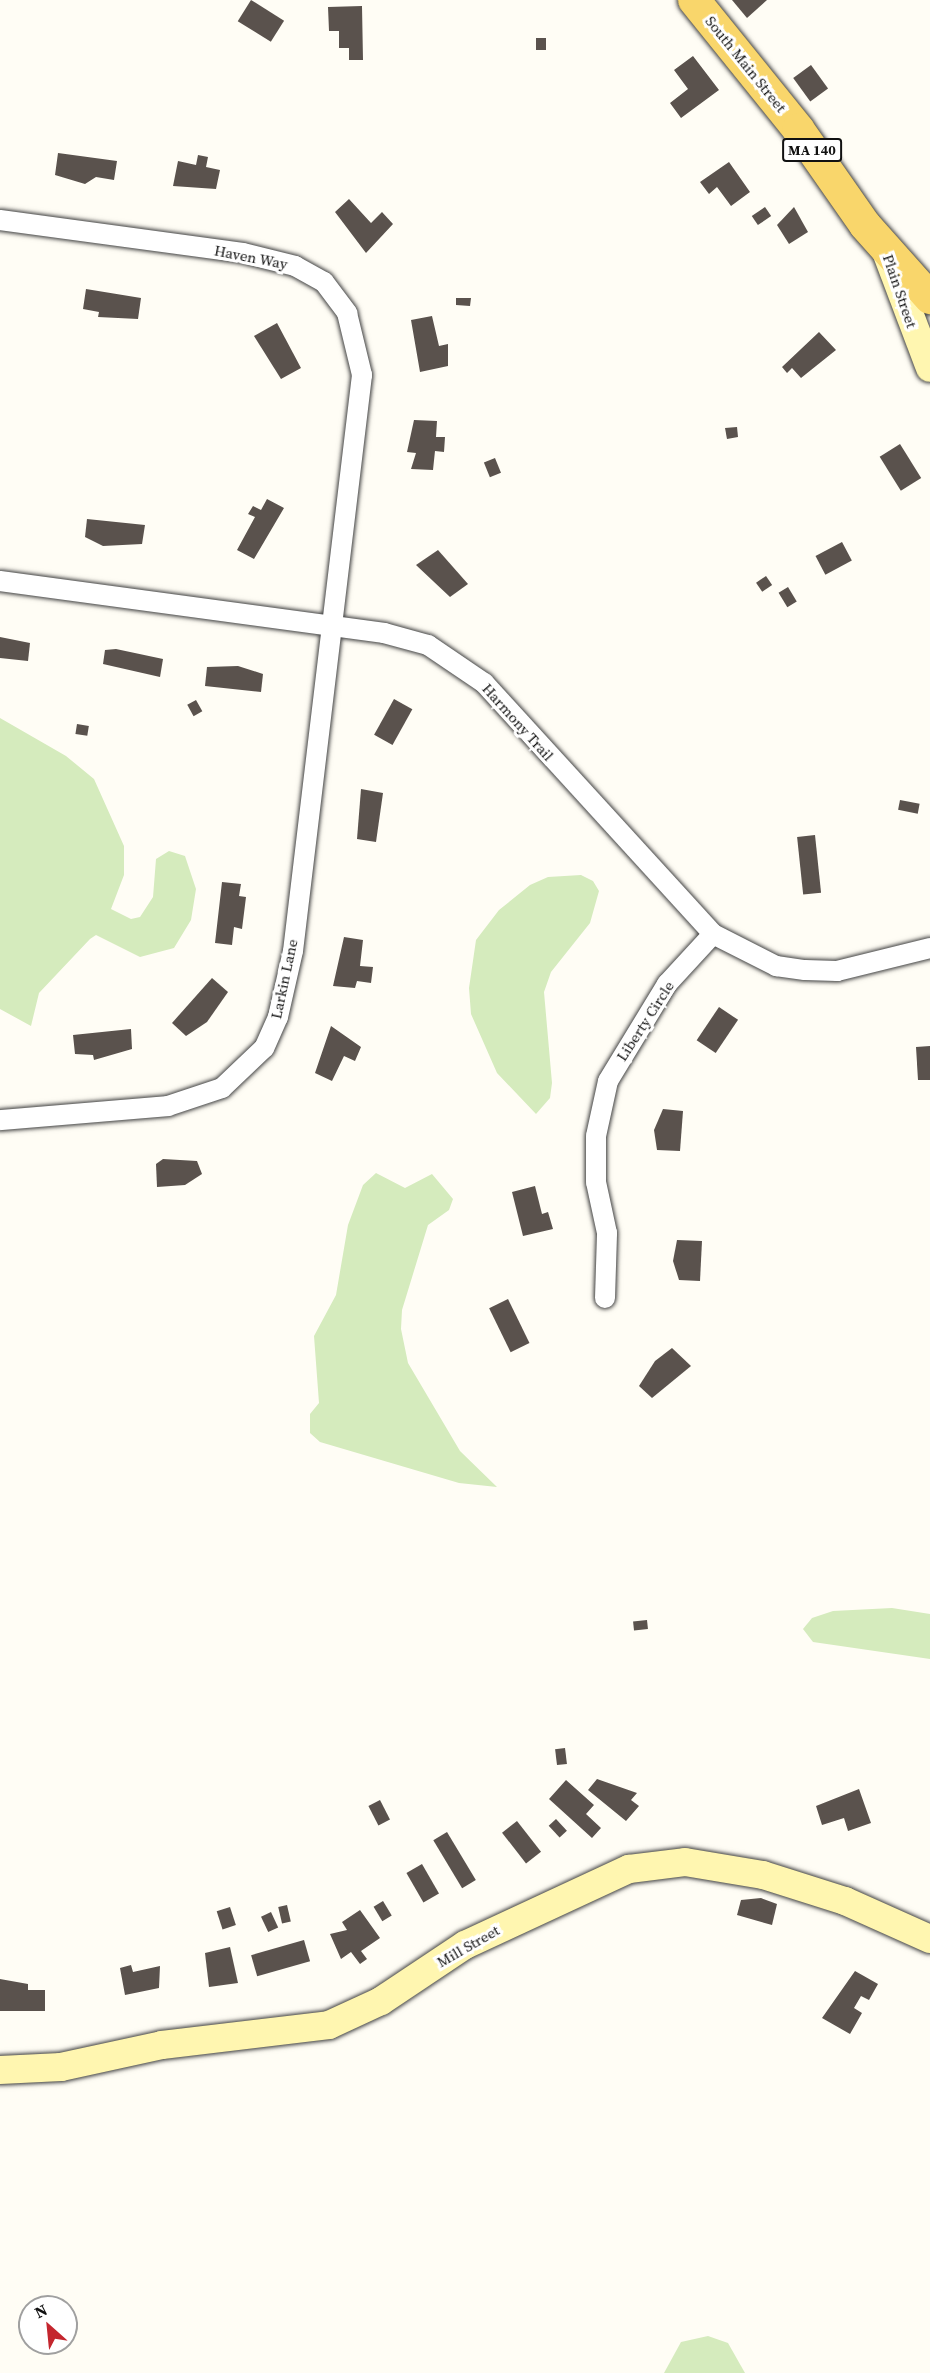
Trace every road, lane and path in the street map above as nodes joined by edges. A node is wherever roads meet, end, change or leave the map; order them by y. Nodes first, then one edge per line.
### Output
1 (694, 0) edge
2 (0, 220) edge
3 (885, 247) junction
4 (930, 298) edge
5 (930, 368) edge
6 (0, 581) edge
7 (330, 626) junction
8 (713, 934) junction
9 (930, 948) edge
10 (0, 1120) edge
11 (605, 1298) dead end
12 (930, 1939) edge
13 (0, 2070) edge

1 - 3 main road, South Main Street / MA 140
2 - 7 street, Haven Way
3 - 4 main road, South Main Street / MA 140
3 - 5 street, Plain Street
6 - 7 street, Harmony Trail
7 - 8 street, Harmony Trail
7 - 10 street, Larkin Lane
8 - 9 street, Harmony Trail
8 - 11 street, Liberty Circle
12 - 13 street, Mill Street

